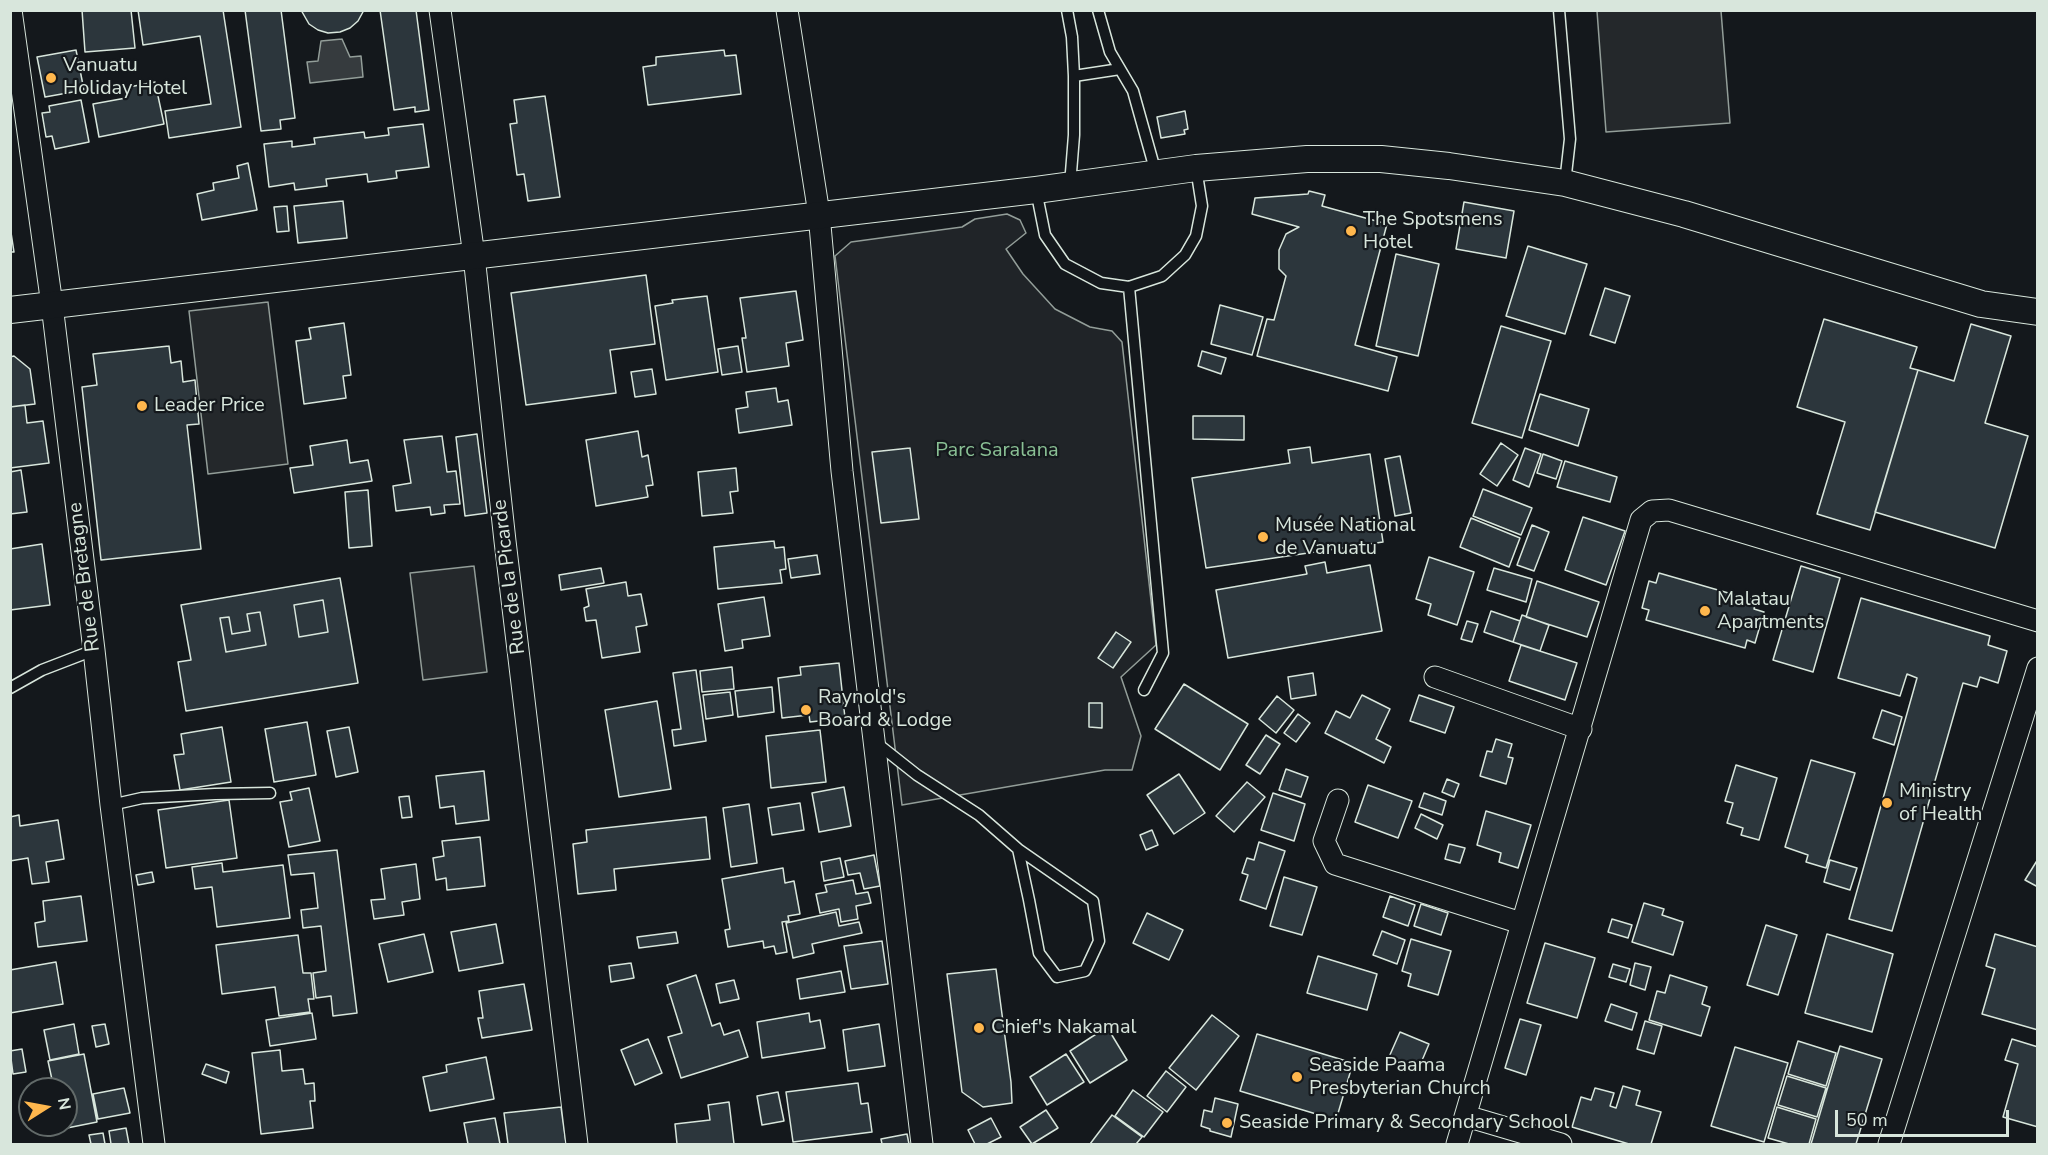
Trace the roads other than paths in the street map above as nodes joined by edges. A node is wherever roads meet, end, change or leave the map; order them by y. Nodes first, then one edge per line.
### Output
1 (11, 10) edge
2 (440, 10) edge
3 (787, 10) edge
4 (1067, 10) edge
5 (1098, 10) edge
6 (1559, 10) edge
7 (1120, 69) junction
8 (1074, 76) junction
9 (1196, 168) junction
10 (1156, 174) junction
11 (1564, 183) junction
12 (1070, 185) junction
13 (1036, 190) junction
14 (819, 214) junction
15 (474, 256) junction
16 (1129, 287) junction
17 (1981, 304) junction
18 (52, 305) junction
19 (10, 310) edge
20 (2037, 312) edge
21 (2037, 330) edge
22 (2037, 621) edge
23 (94, 650) junction
24 (2037, 668) edge
25 (1435, 677) dead end
26 (10, 688) edge
27 (1144, 690) dead end
28 (1581, 729) junction
29 (874, 741) junction
30 (270, 793) dead end
31 (1338, 800) dead end
32 (111, 805) junction
33 (1018, 849) junction
34 (1521, 923) junction
35 (1466, 1116) junction
36 (154, 1144) edge
37 (576, 1144) edge
38 (922, 1144) edge
39 (1457, 1144) edge
40 (1561, 1144) edge
41 (1889, 1144) edge

1 - 18 street, Rue de Bretagne
2 - 15 street, Rue de la Picarde
3 - 14 street
4 - 8 lane
5 - 7 lane
6 - 11 lane
7 - 8 lane
7 - 10 lane
8 - 12 lane
9 - 10 street
9 - 11 street
9 - 16 lane
10 - 12 street
11 - 17 street
12 - 13 street
13 - 14 street
13 - 16 lane
14 - 15 street
14 - 29 street
15 - 18 street
15 - 37 street, Rue de la Picarde
16 - 27 lane
17 - 20 street
17 - 21 street
18 - 19 street
18 - 23 street, Rue de Bretagne
22 - 28 street
23 - 26 lane
23 - 32 street, Rue de Bretagne
24 - 41 street
25 - 28 street
28 - 34 street
29 - 33 lane
29 - 38 street
30 - 32 lane
31 - 34 street
32 - 36 street, Rue de Bretagne
33 - 33 lane
34 - 35 street
35 - 39 street
35 - 40 street

